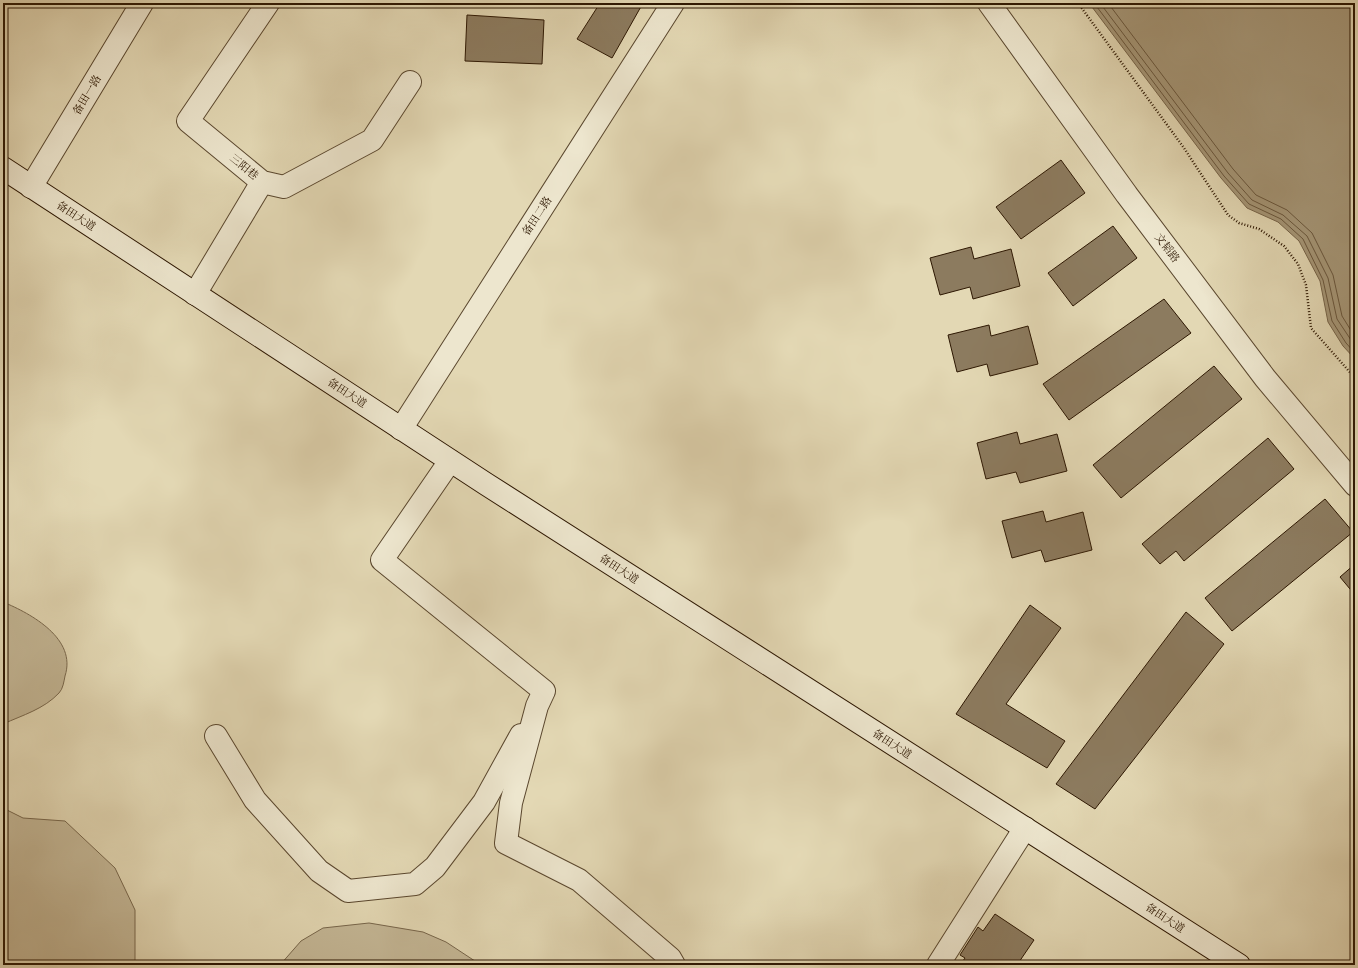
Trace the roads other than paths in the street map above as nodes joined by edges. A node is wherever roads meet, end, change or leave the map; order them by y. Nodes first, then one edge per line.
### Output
1 (142, 3) edge
2 (268, 3) edge
3 (673, 3) edge
4 (989, 3) edge
5 (410, 82) dead end
6 (3, 168) edge
7 (262, 182) junction
8 (31, 187) junction
9 (196, 294) junction
10 (401, 429) junction
11 (450, 461) junction
12 (1355, 485) edge
13 (537, 706) junction
14 (216, 736) dead end
15 (1025, 828) junction
16 (674, 965) edge
17 (938, 965) edge
18 (1239, 965) edge

1 - 8 street, 备田一路
2 - 7 street, 三阳巷
3 - 10 street, 备田二路
4 - 12 street, 文韬路
5 - 7 street, 三阳巷
6 - 8 street, 备田大道
7 - 9 street
8 - 9 street, 备田大道
9 - 10 street, 备田大道
10 - 11 street, 备田大道
11 - 13 street
11 - 15 street, 备田大道
13 - 14 street
13 - 16 street
15 - 17 street
15 - 18 street, 备田大道

